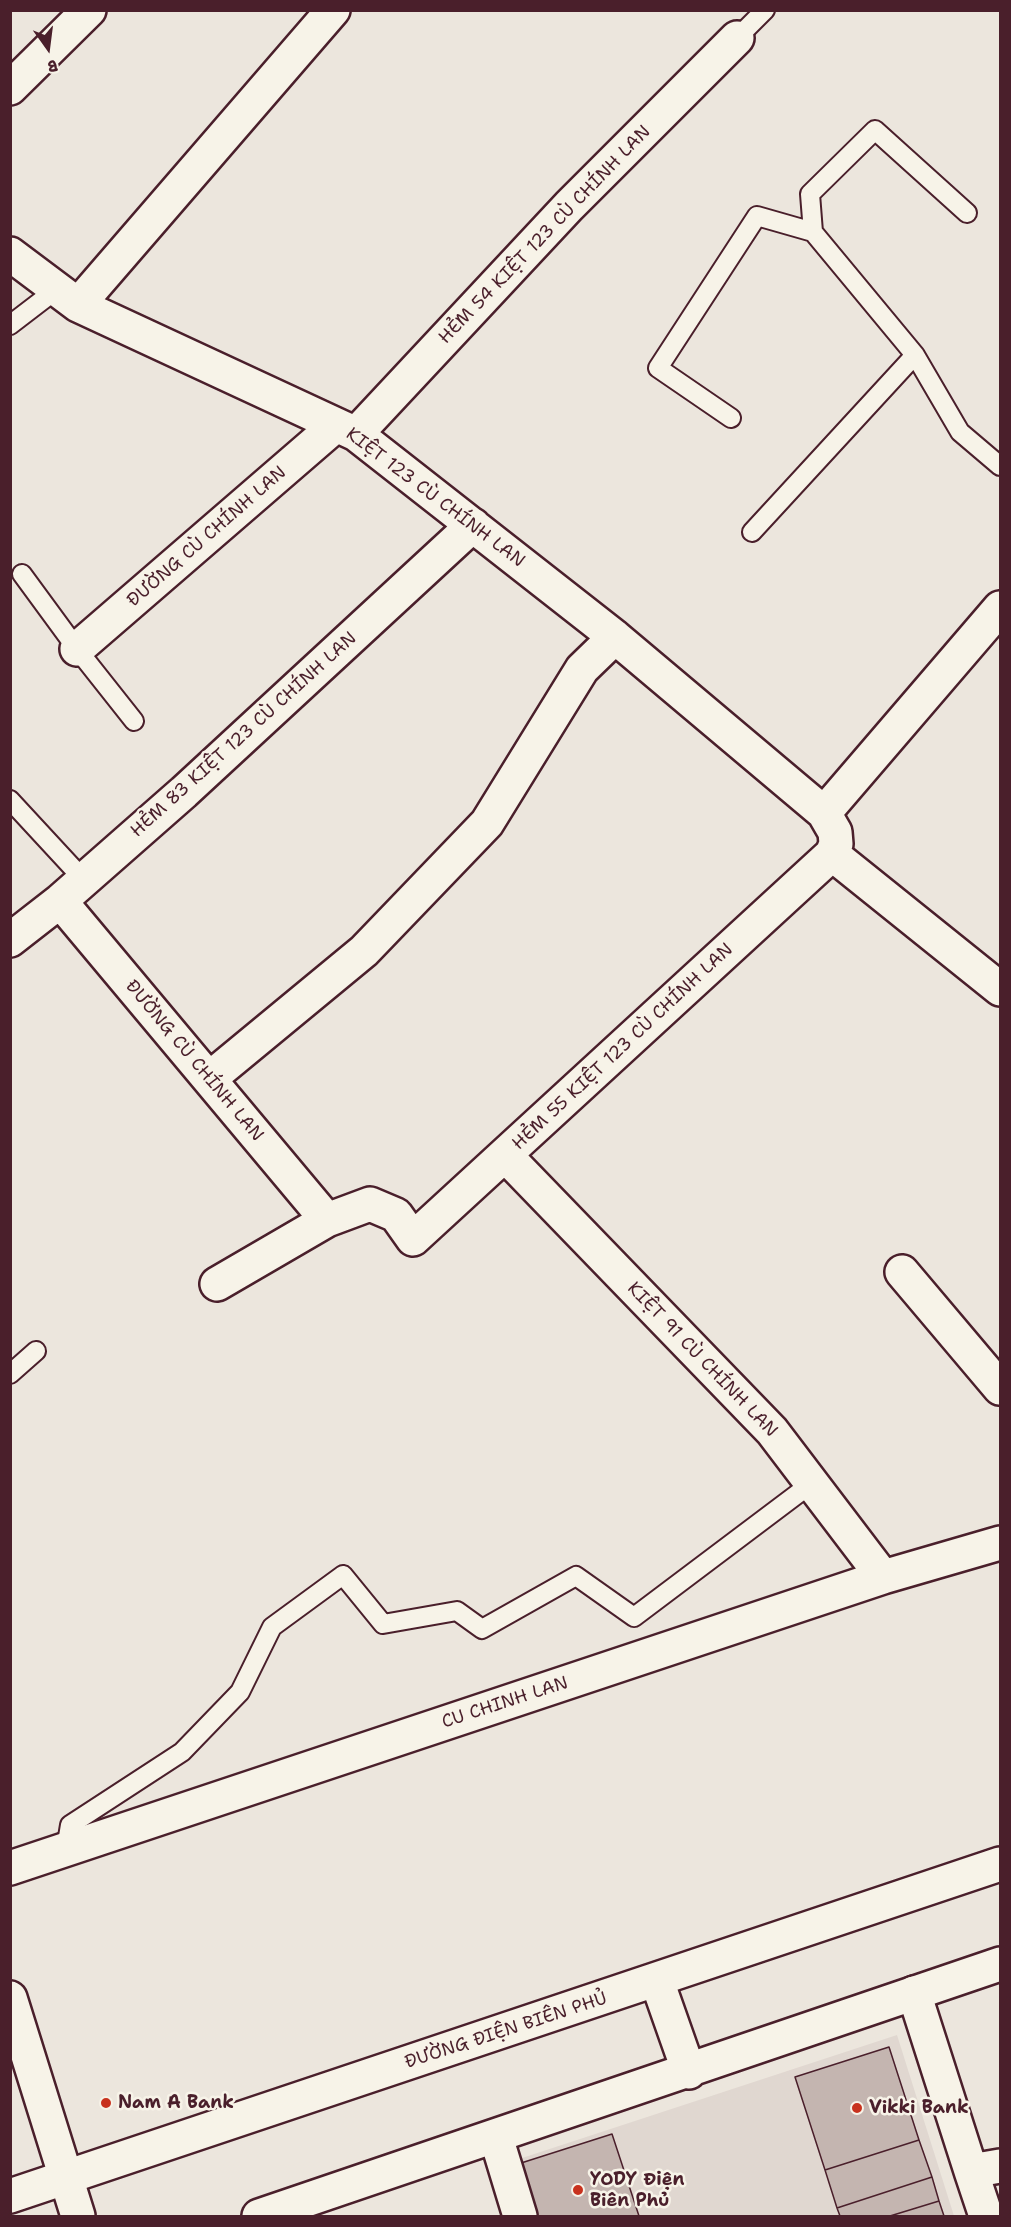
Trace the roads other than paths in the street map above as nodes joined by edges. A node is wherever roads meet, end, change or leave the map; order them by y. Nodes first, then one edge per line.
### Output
1 (89, 10) edge
2 (333, 10) edge
3 (765, 10) edge
4 (737, 38) joint
5 (10, 88) edge
6 (968, 213) dead end
7 (813, 231) junction
8 (10, 255) edge
9 (67, 297) junction
10 (10, 325) edge
11 (915, 355) junction
12 (731, 418) dead end
13 (346, 429) junction
14 (1000, 466) edge
15 (473, 525) junction
16 (752, 532) dead end
17 (22, 574) dead end
18 (1000, 608) edge
19 (615, 637) junction
20 (77, 649) junction
21 (134, 721) dead end
22 (10, 800) edge
23 (824, 813) junction
24 (832, 854) junction
25 (84, 880) junction
26 (60, 901) junction
27 (10, 940) edge
28 (1000, 989) edge
29 (209, 1079) junction
30 (504, 1155) junction
31 (327, 1220) junction
32 (902, 1272) dead end
33 (217, 1284) dead end
34 (36, 1351) dead end
35 (10, 1374) edge
36 (1000, 1388) edge
37 (812, 1483) junction
38 (1000, 1543) edge
39 (884, 1577) junction
40 (66, 1850) junction
41 (1000, 1864) edge
42 (10, 1868) edge
43 (1000, 1964) edge
44 (657, 1981) junction
45 (914, 1993) junction
46 (10, 1998) edge
47 (689, 2072) junction
48 (496, 2137) junction
49 (986, 2168) edge
50 (66, 2177) junction
51 (10, 2196) edge
52 (78, 2217) edge
53 (259, 2217) edge
54 (520, 2217) edge
55 (986, 2217) edge

1 - 5 street
2 - 9 street
3 - 4 lane
4 - 13 street, HẺM 54 KIỆT 123 CÙ CHÍNH LAN
6 - 7 lane
7 - 11 lane
7 - 12 lane
8 - 9 street, KIỆT 123 CÙ CHÍNH LAN
9 - 10 lane
9 - 13 street, KIỆT 123 CÙ CHÍNH LAN
11 - 14 lane
11 - 16 lane
13 - 15 street, KIỆT 123 CÙ CHÍNH LAN
13 - 20 street, ĐƯỜNG CÙ CHÍNH LAN
15 - 19 street, KIỆT 123 CÙ CHÍNH LAN
15 - 25 street, HẺM 83 KIỆT 123 CÙ CHÍNH LAN
17 - 20 lane
18 - 23 street
19 - 23 street, KIỆT 123 CÙ CHÍNH LAN
19 - 29 street
20 - 21 lane
22 - 25 lane
23 - 24 street, KIỆT 123 CÙ CHÍNH LAN
24 - 28 street
24 - 30 street, HẺM 55 KIỆT 123 CÙ CHÍNH LAN
25 - 26 street, HẺM 83 KIỆT 123 CÙ CHÍNH LAN
26 - 27 street, HẺM 83 KIỆT 123 CÙ CHÍNH LAN
26 - 29 street, ĐƯỜNG CÙ CHÍNH LAN
29 - 31 street, ĐƯỜNG CÙ CHÍNH LAN
30 - 31 street, HẺM 55 KIỆT 123 CÙ CHÍNH LAN
30 - 37 street, KIỆT 91 CÙ CHÍNH LAN
31 - 33 street
32 - 36 street
34 - 35 lane
37 - 39 street, KIỆT 91 CÙ CHÍNH LAN
37 - 40 lane
38 - 39 street, CU CHINH LAN
39 - 40 street, CU CHINH LAN
40 - 42 street, CU CHINH LAN
41 - 44 street, ĐƯỜNG ĐIỆN BIÊN PHỦ
43 - 45 street
44 - 47 street
44 - 50 street, ĐƯỜNG ĐIỆN BIÊN PHỦ
45 - 47 street
45 - 49 street
46 - 50 street
47 - 48 street
48 - 53 street
48 - 54 street
49 - 55 street
50 - 51 street, ĐƯỜNG ĐIỆN BIÊN PHỦ
50 - 52 street

